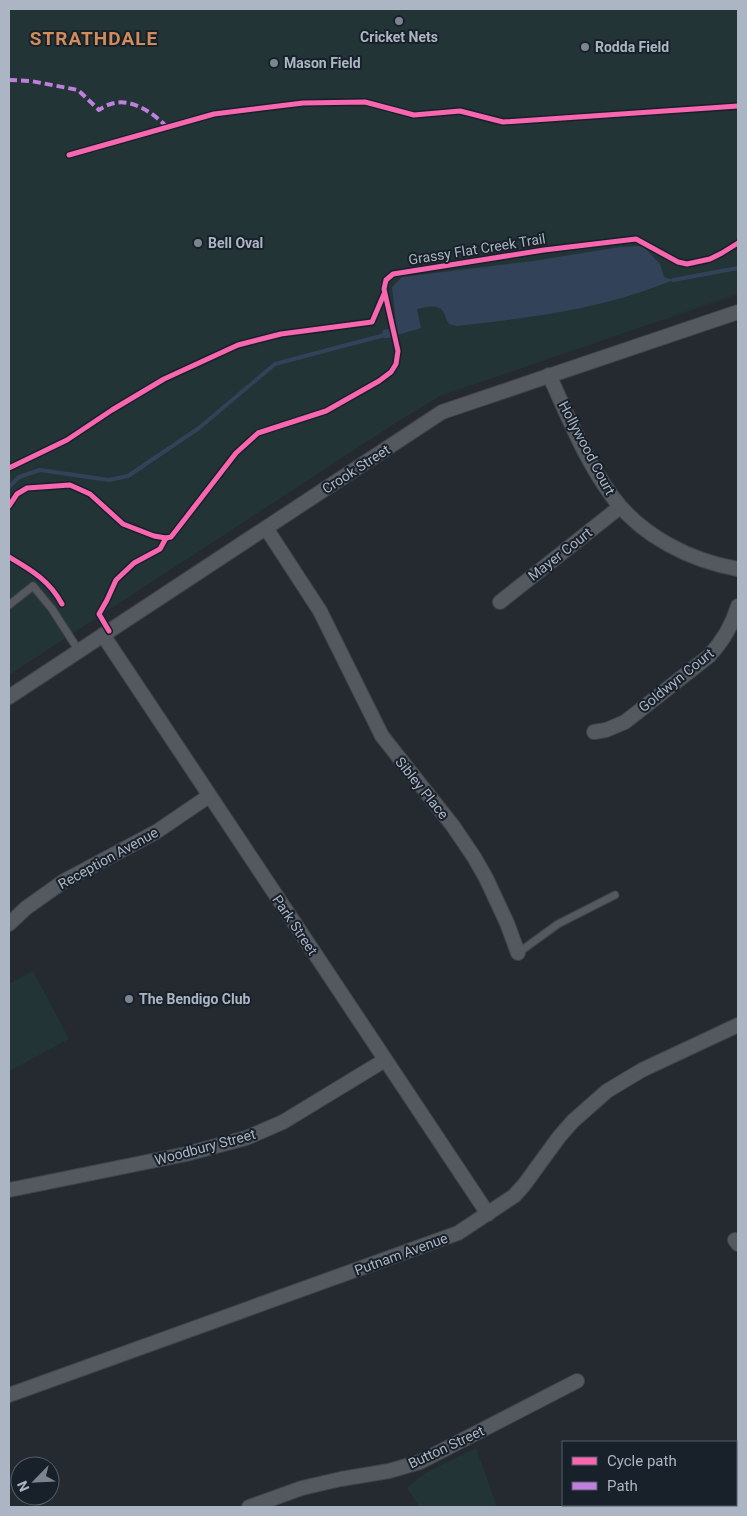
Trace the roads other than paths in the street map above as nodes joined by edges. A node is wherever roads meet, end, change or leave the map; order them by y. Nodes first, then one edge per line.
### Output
1 (738, 312) edge
2 (549, 375) junction
3 (620, 507) junction
4 (266, 528) junction
5 (738, 569) edge
6 (500, 602) dead end
7 (9, 605) edge
8 (738, 606) edge
9 (103, 635) junction
10 (79, 651) junction
11 (9, 698) edge
12 (594, 732) dead end
13 (209, 796) junction
14 (614, 895) dead end
15 (9, 924) edge
16 (518, 952) joint
17 (738, 1025) edge
18 (384, 1060) junction
19 (9, 1190) edge
20 (488, 1214) junction
21 (577, 1381) dead end
22 (9, 1395) edge
23 (249, 1507) edge

1 - 2 street, Crook Street
2 - 3 street, Hollywood Court
2 - 4 street, Crook Street
3 - 5 street, Hollywood Court
3 - 6 street, Mayer Court
4 - 9 street, Crook Street
4 - 16 street, Sibley Place
7 - 10 lane
8 - 12 street, Goldwyn Court
9 - 10 street, Crook Street
9 - 13 street, Park Street
10 - 11 street, Crook Street
13 - 15 street, Reception Avenue
13 - 18 street, Park Street
14 - 16 lane, Sibley Place
17 - 20 street, Putnam Avenue
18 - 19 street, Woodbury Street
18 - 20 street, Park Street
20 - 22 street, Putnam Avenue
21 - 23 street, Button Street

